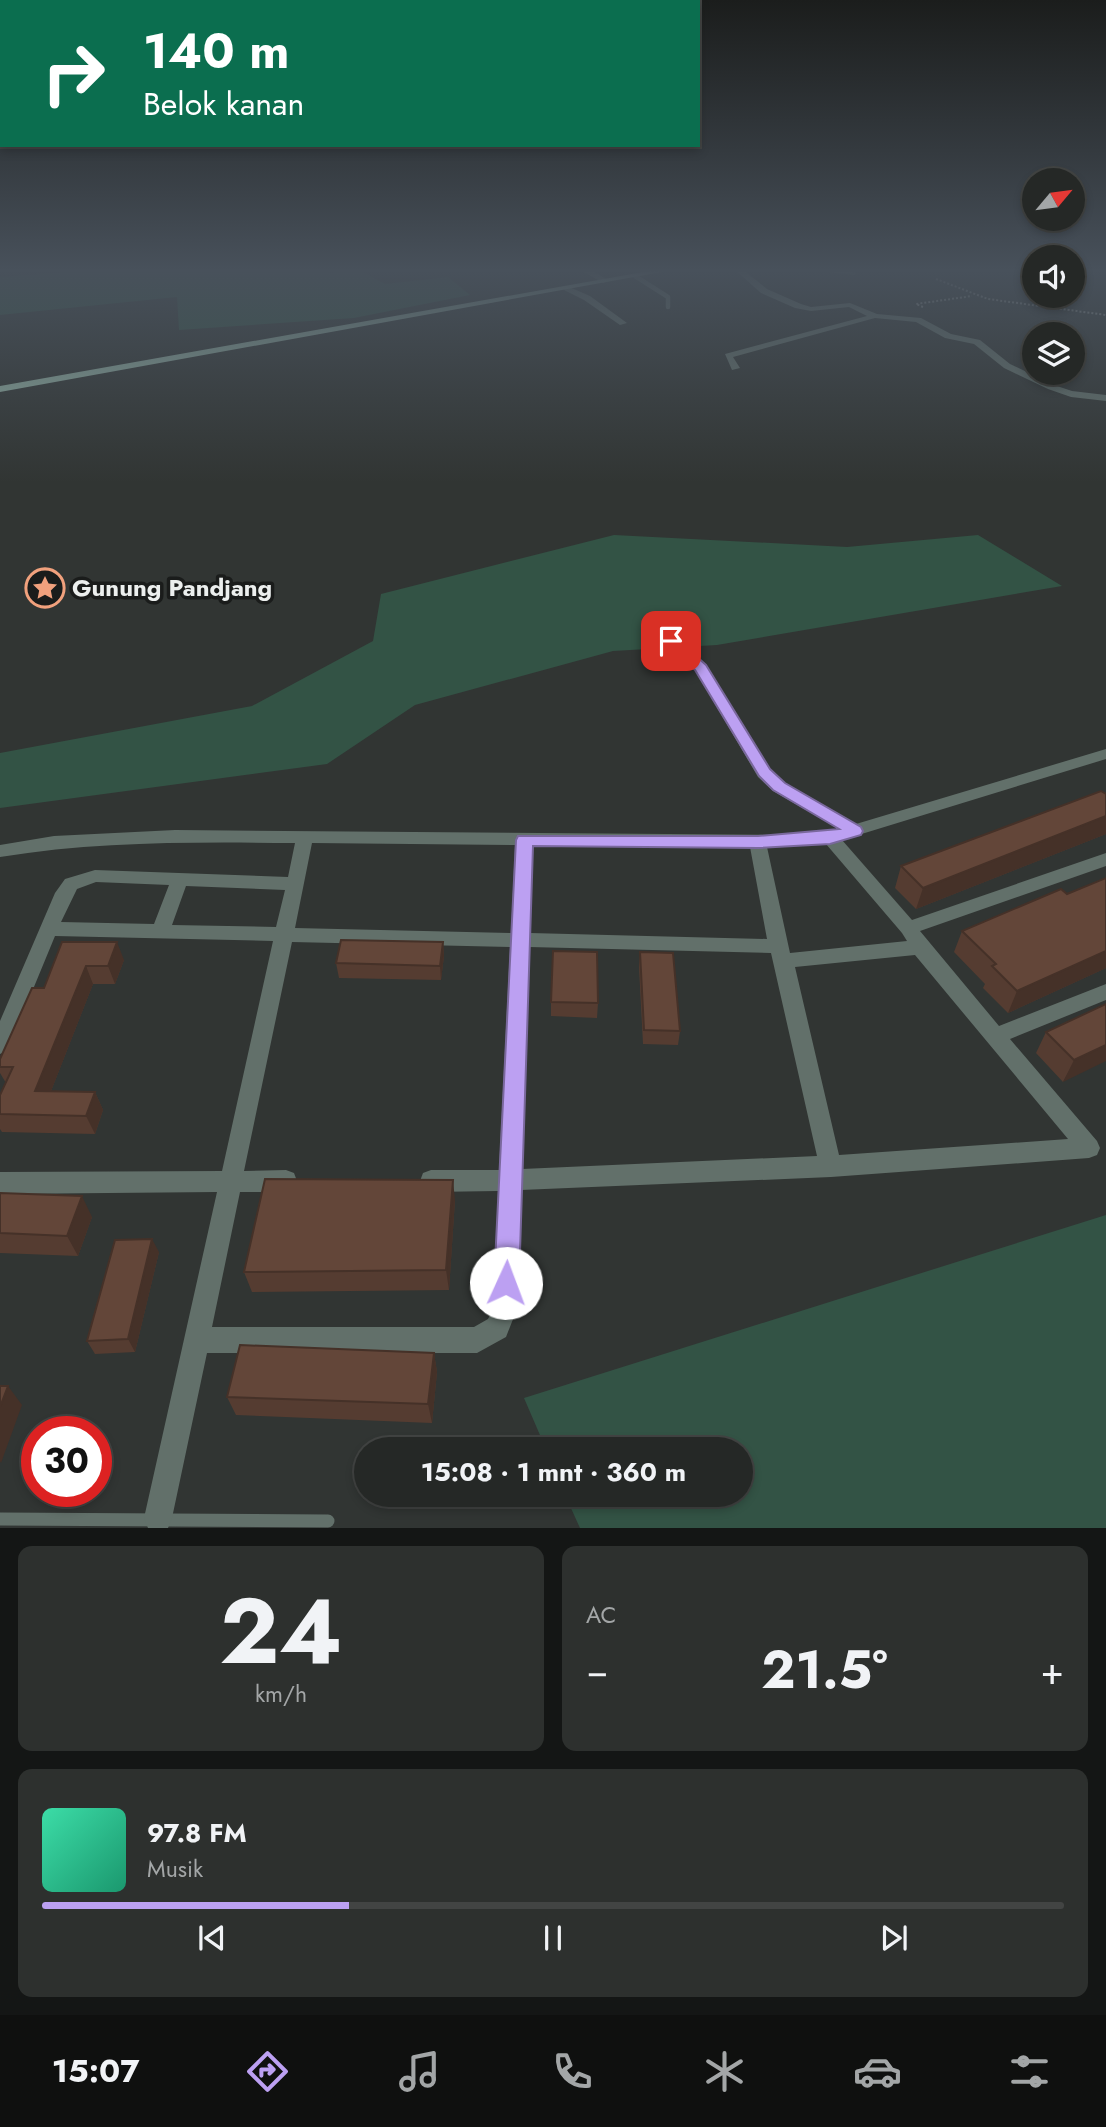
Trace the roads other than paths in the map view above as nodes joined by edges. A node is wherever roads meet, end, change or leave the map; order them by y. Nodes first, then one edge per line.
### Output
1 (273, 340) edge
2 (779, 340) edge
3 (969, 340) edge
4 (735, 368) dead end
5 (0, 389) edge
6 (1106, 398) edge
7 (671, 641) dead end
8 (1106, 754) edge
9 (855, 831) junction
10 (305, 838) junction
11 (830, 838) junction
12 (524, 840) junction
13 (758, 842) junction
14 (0, 851) edge
15 (1106, 859) edge
16 (180, 879) junction
17 (295, 884) junction
18 (909, 928) junction
19 (51, 929) junction
20 (161, 930) junction
21 (284, 934) junction
22 (520, 939) junction
23 (920, 947) junction
24 (781, 954) junction
25 (1106, 992) edge
26 (996, 1036) junction
27 (0, 1045) edge
28 (831, 1167) junction
29 (511, 1180) junction
30 (231, 1181) junction
31 (311, 1181) edge
32 (404, 1181) edge
33 (0, 1183) edge
34 (197, 1340) junction
35 (158, 1518) junction
36 (0, 1519) edge
37 (328, 1521) dead end

1 - 5 main road
2 - 4 street
3 - 6 street
7 - 9 street
8 - 9 street
9 - 11 street
10 - 12 street
10 - 14 street
10 - 17 street
11 - 13 street
11 - 18 street
12 - 13 street
12 - 22 street
13 - 24 street
15 - 18 street
16 - 17 street
16 - 19 street
16 - 20 street
17 - 21 street
18 - 23 street
19 - 20 street
19 - 27 street
20 - 21 street
21 - 22 street
21 - 30 street
22 - 24 street
22 - 29 street
23 - 24 street
23 - 26 street
24 - 28 street
25 - 26 street
26 - 28 street
28 - 29 street
29 - 32 street
29 - 34 street
30 - 31 street
30 - 33 street
30 - 34 street
34 - 35 street
35 - 36 lane
35 - 37 lane

